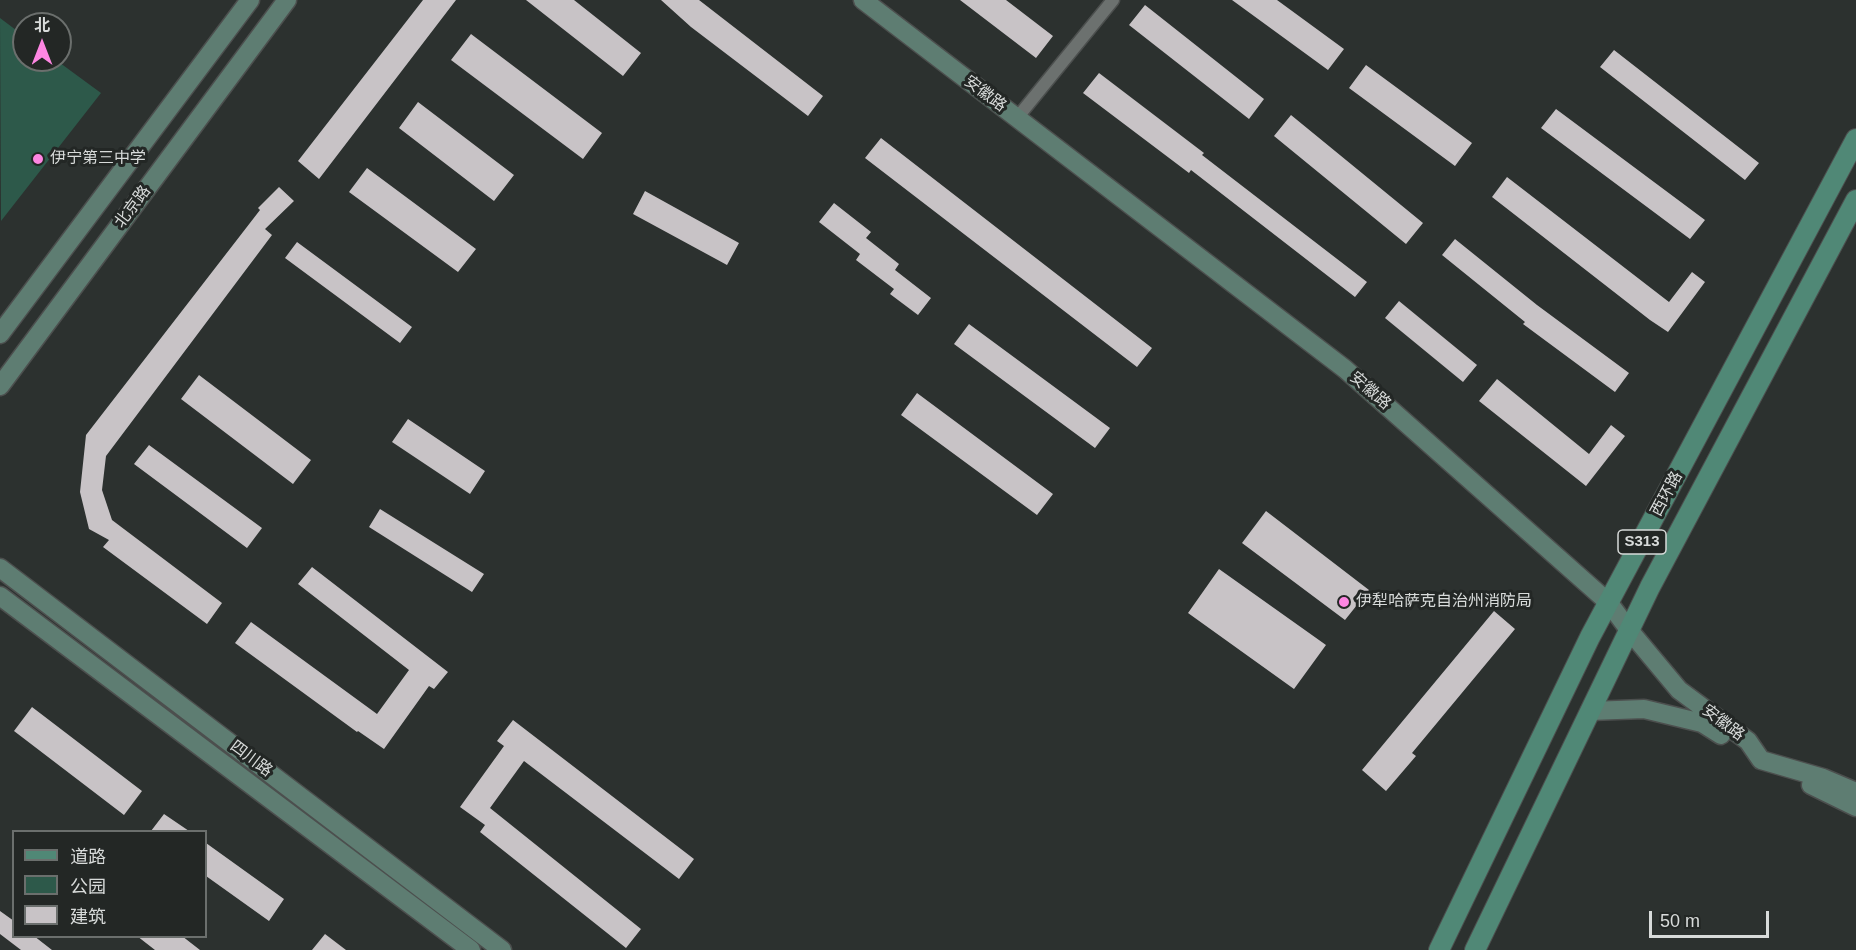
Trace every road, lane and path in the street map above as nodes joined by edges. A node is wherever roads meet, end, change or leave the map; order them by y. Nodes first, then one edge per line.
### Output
1 (250, 0) edge
2 (287, 0) edge
3 (863, 0) edge
4 (1113, 0) edge
5 (1017, 118) junction
6 (1856, 139) edge
7 (1856, 200) edge
8 (0, 334) edge
9 (0, 386) edge
10 (0, 568) edge
11 (0, 596) edge
12 (1609, 603) junction
13 (1629, 630) junction
14 (1590, 711) junction
15 (1761, 759) junction
16 (1856, 792) edge
17 (1856, 807) edge
18 (471, 950) edge
19 (502, 950) edge
20 (1439, 950) edge
21 (1475, 950) edge

1 - 8 street, 北京路
2 - 9 street, 北京路
3 - 5 street, 安徽路
4 - 5 street
5 - 12 street, 安徽路
6 - 12 main road, 西环路 / S313
7 - 13 main road, 西环路 / S313
10 - 19 street, 四川路
11 - 18 street, 四川路
12 - 13 street, 安徽路
12 - 20 main road, 西环路 / S313
13 - 14 main road, 西环路 / S313
13 - 15 street, 安徽路
14 - 15 street
14 - 21 main road, 西环路 / S313
15 - 16 street
15 - 17 street

